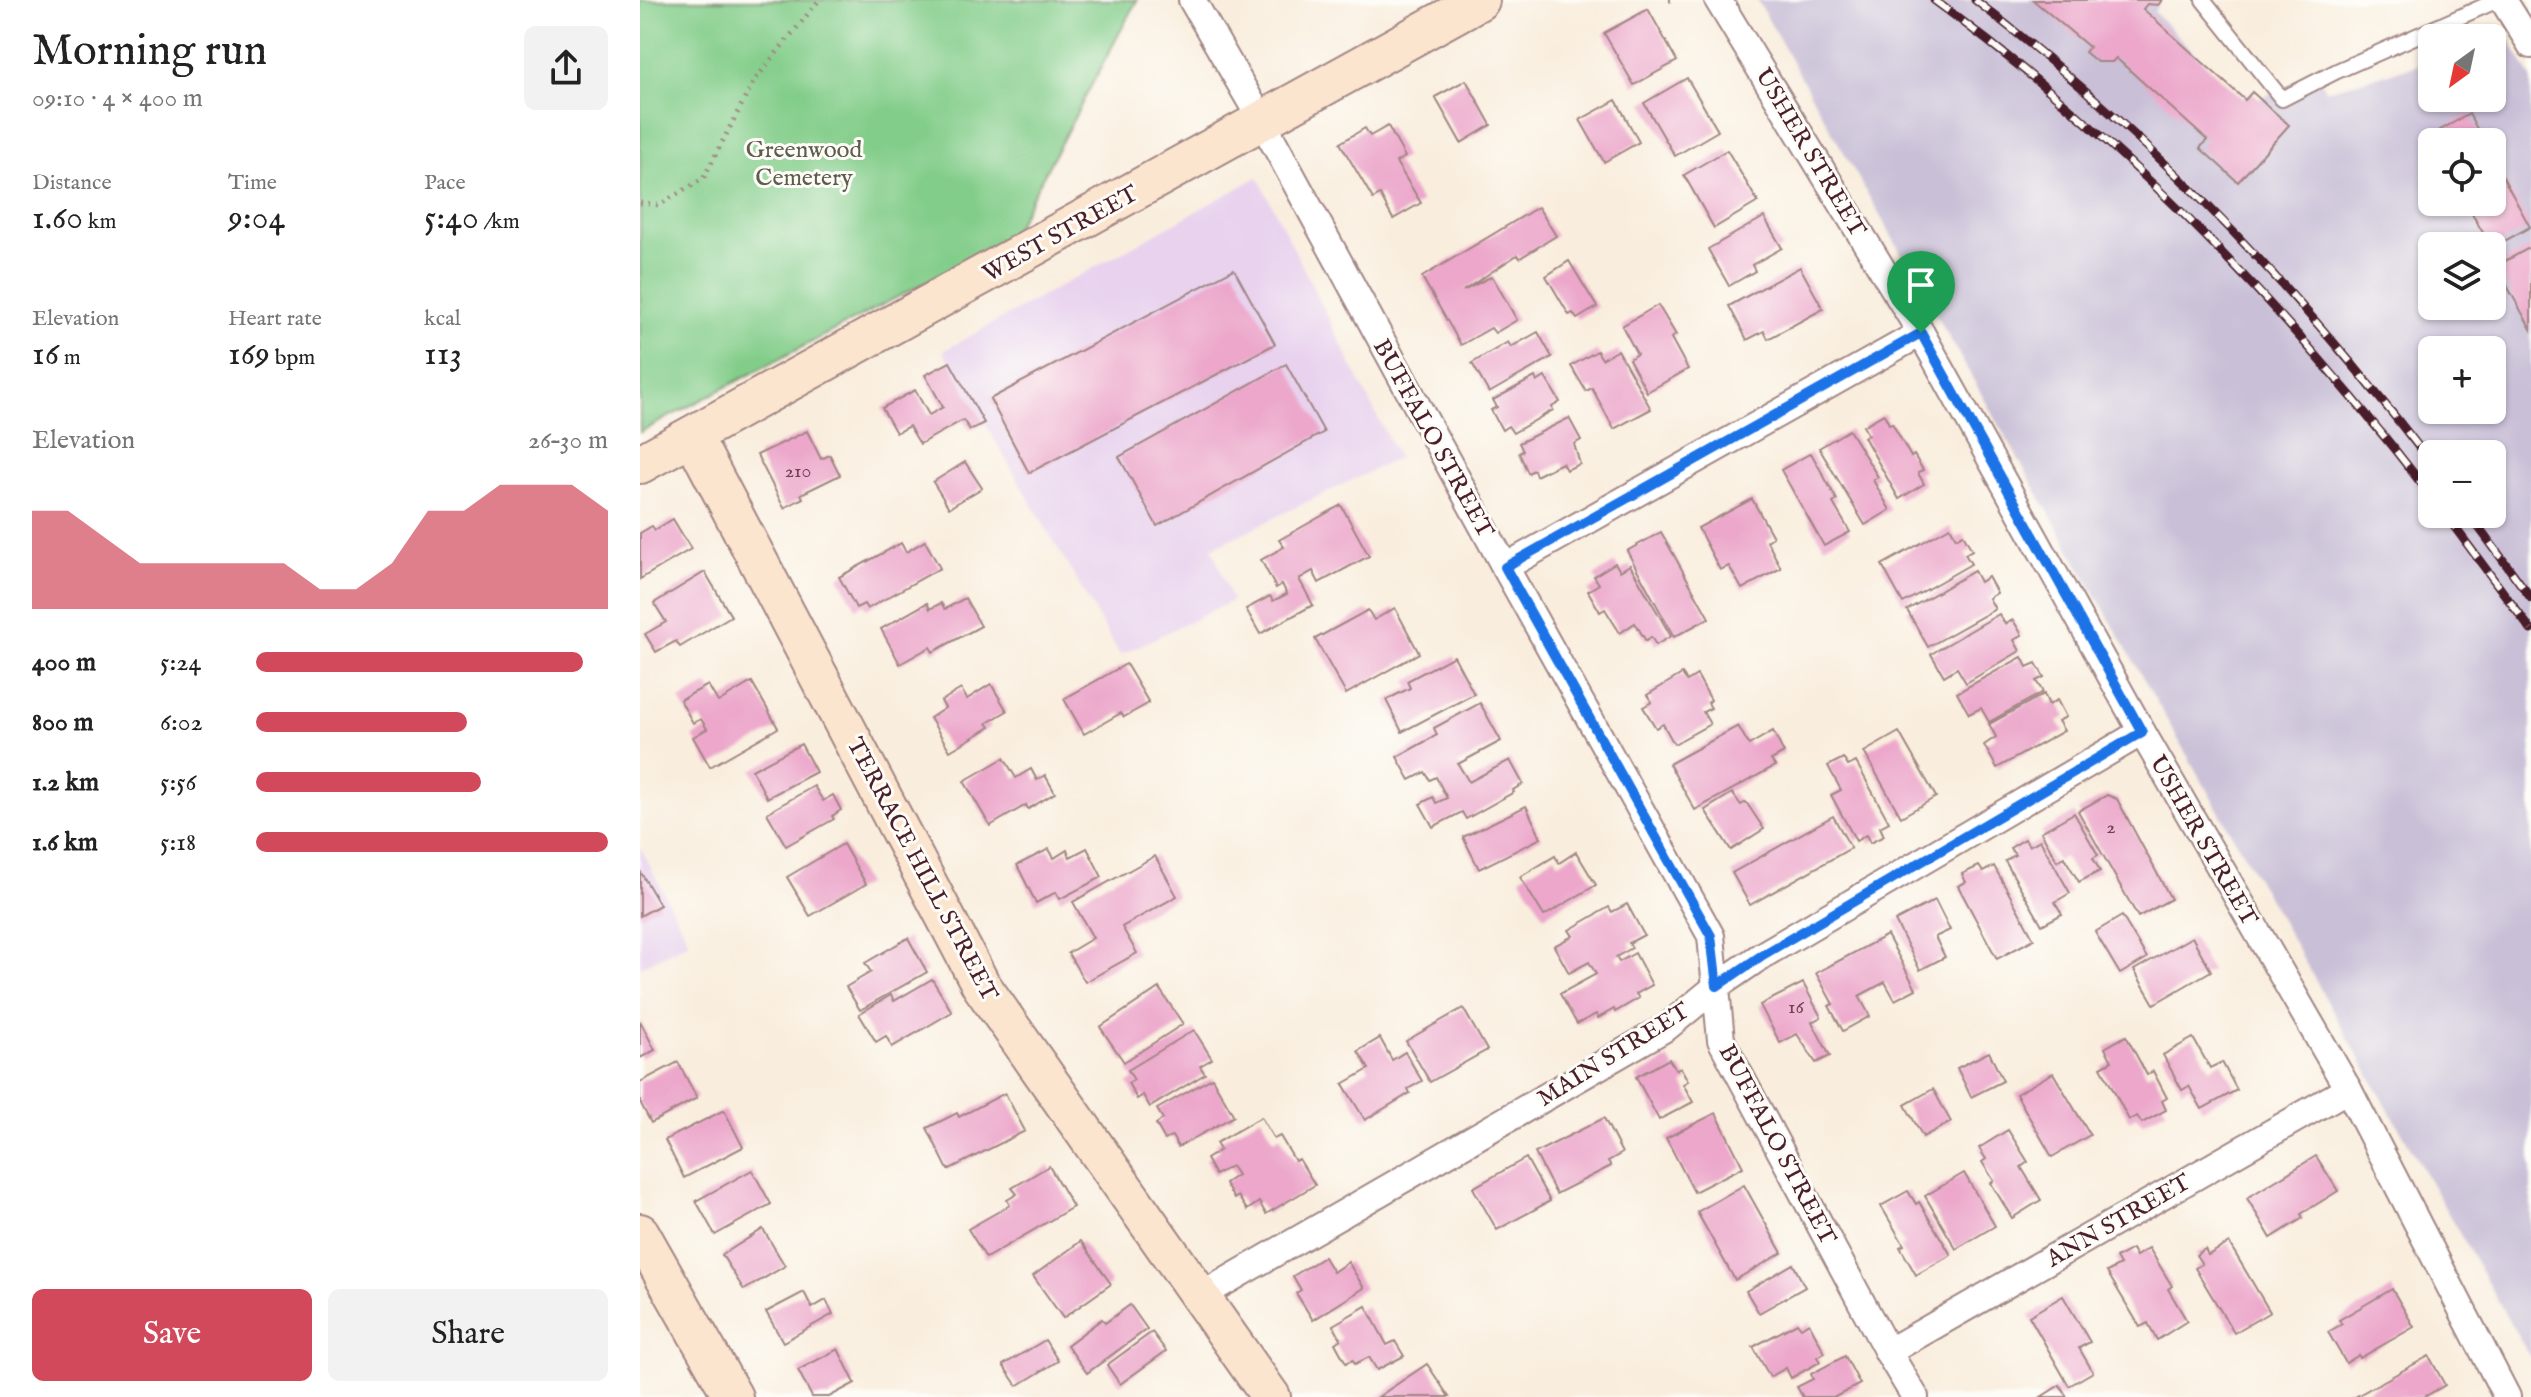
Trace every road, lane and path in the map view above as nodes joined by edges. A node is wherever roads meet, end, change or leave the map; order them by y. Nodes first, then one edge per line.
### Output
1 (819, 0) edge
2 (1192, 0) edge
3 (1480, 0) edge
4 (1669, 0) edge
5 (1675, 0) edge
6 (1718, 0) edge
7 (2203, 0) edge
8 (2500, 0) edge
9 (2531, 45) edge
10 (1262, 121) junction
11 (640, 203) edge
12 (1921, 333) junction
13 (693, 437) junction
14 (640, 464) edge
15 (1505, 567) junction
16 (2142, 732) junction
17 (1717, 986) junction
18 (2348, 1089) junction
19 (640, 1233) edge
20 (1202, 1295) junction
21 (1888, 1352) junction
22 (733, 1397) edge
23 (1271, 1397) edge
24 (1915, 1397) edge
25 (2507, 1397) edge

1 - 11 path
2 - 10 street, BUFFALO STREET
3 - 10 street, WEST STREET
4 - 5 path
6 - 12 street, USHER STREET
7 - 8 lane
8 - 9 street
10 - 13 street, WEST STREET
10 - 15 street, BUFFALO STREET
12 - 15 street
12 - 16 street, USHER STREET
13 - 14 street, WEST STREET
13 - 20 street, TERRACE HILL STREET
15 - 17 street, BUFFALO STREET
16 - 17 street, MAIN STREET
16 - 18 street, USHER STREET
17 - 20 street, MAIN STREET
17 - 21 street, BUFFALO STREET
18 - 21 street, ANN STREET
18 - 25 street, USHER STREET
19 - 22 street
20 - 23 street, TERRACE HILL STREET
21 - 24 street, BUFFALO STREET

